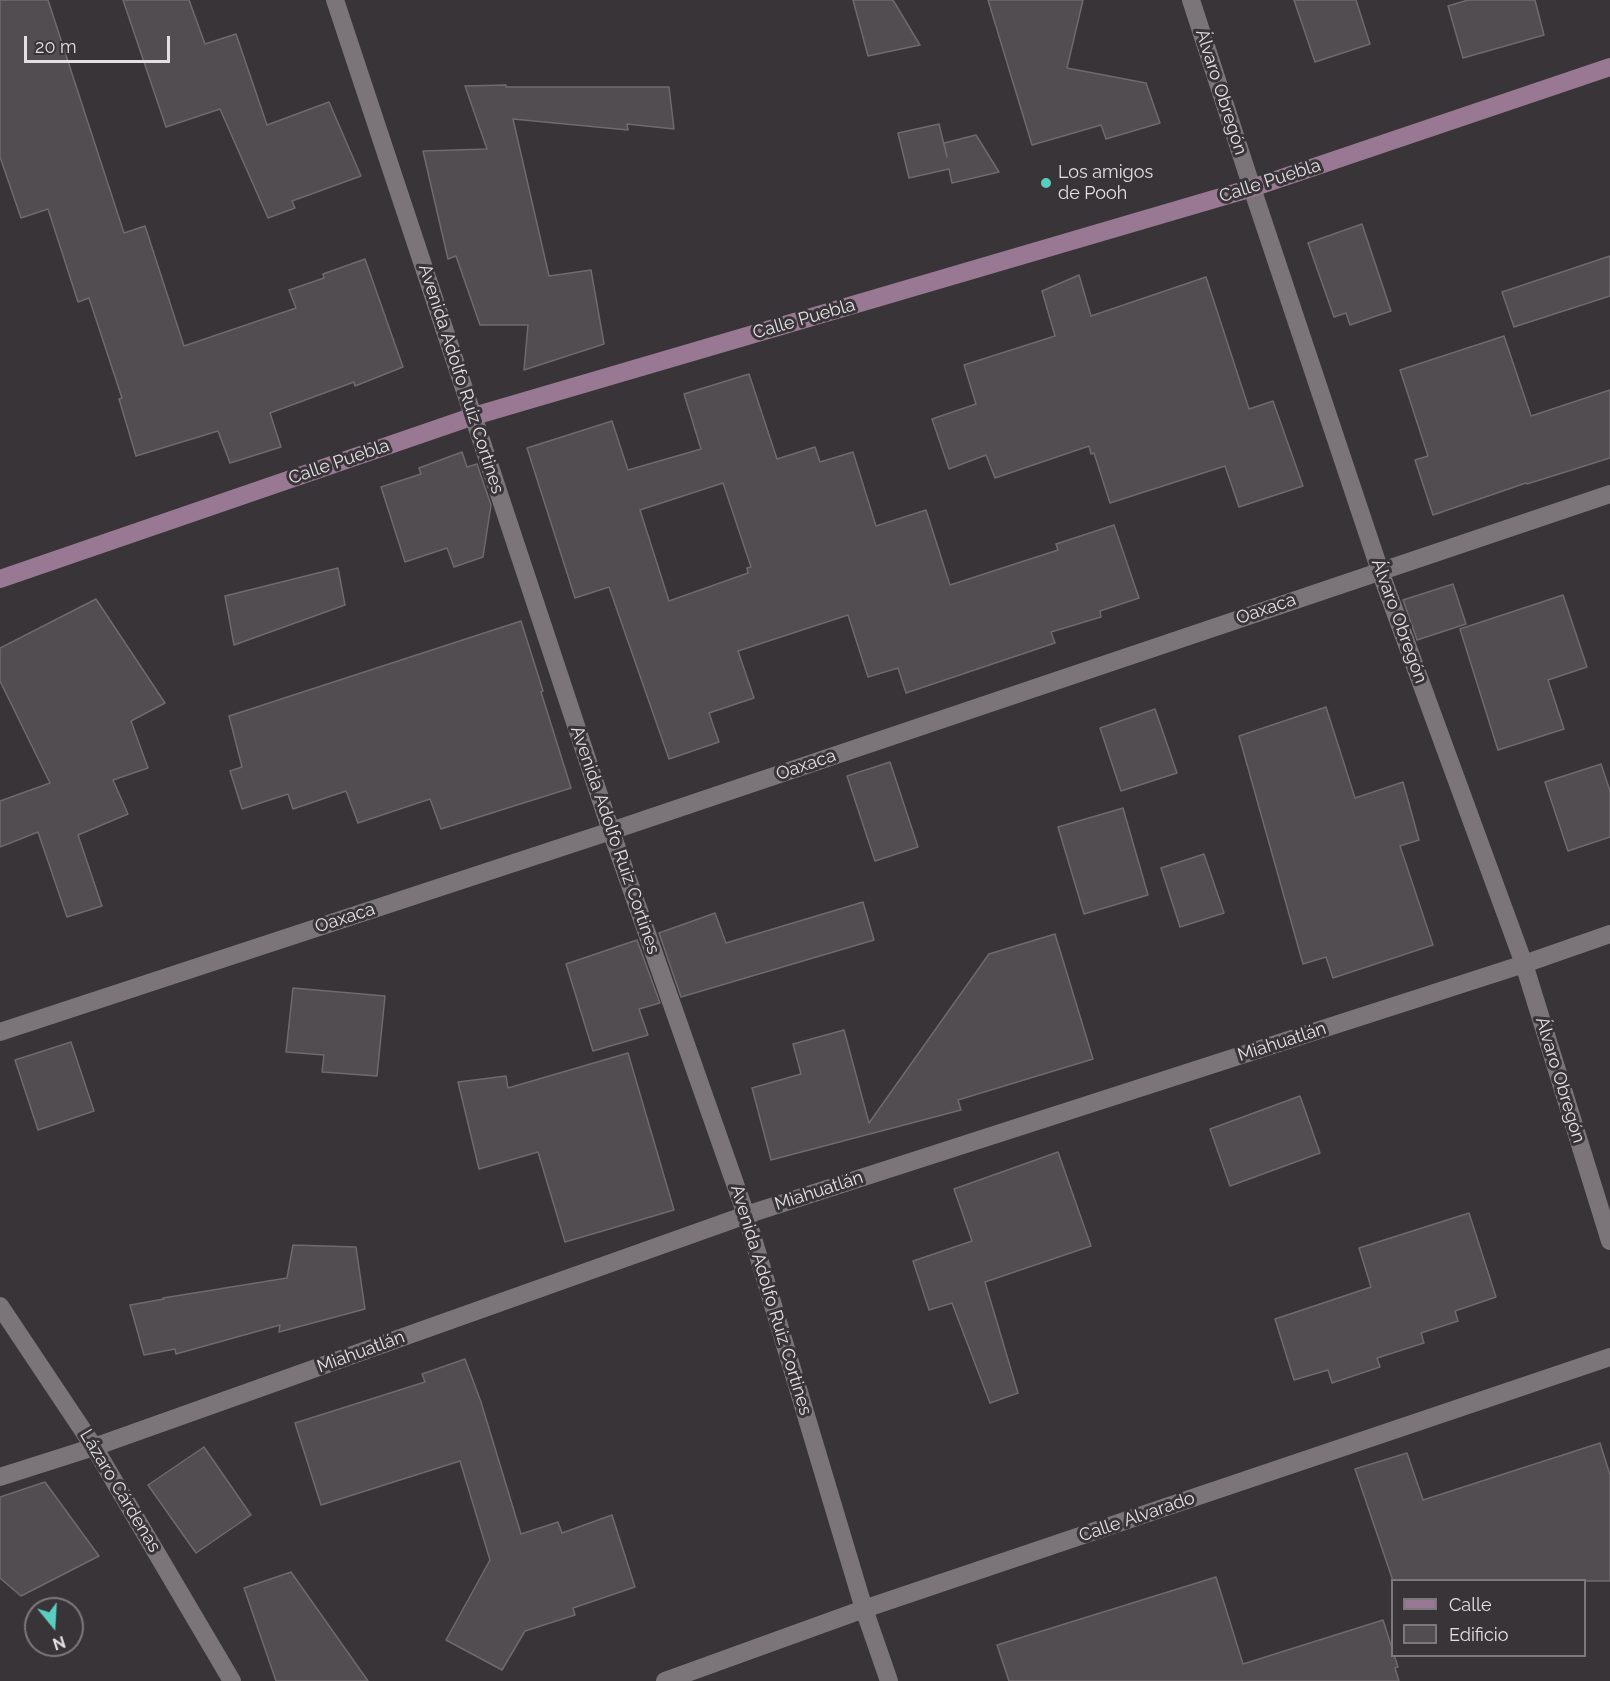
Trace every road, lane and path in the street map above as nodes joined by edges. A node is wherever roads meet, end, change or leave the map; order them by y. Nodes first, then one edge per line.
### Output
1 (335, 0) edge
2 (1191, 0) edge
3 (1610, 67) edge
4 (1252, 188) junction
5 (474, 416) junction
6 (1610, 494) edge
7 (1380, 571) junction
8 (0, 579) edge
9 (611, 831) junction
10 (1610, 934) edge
11 (1524, 964) junction
12 (0, 1032) edge
13 (746, 1215) junction
14 (1610, 1241) edge
15 (0, 1306) edge
16 (1610, 1357) edge
17 (94, 1447) junction
18 (0, 1477) edge
19 (864, 1609) junction
20 (232, 1681) edge
21 (665, 1681) edge
22 (889, 1681) edge

1 - 5 street, Avenida Adolfo Ruiz Cortines
2 - 4 street, Álvaro Obregón
3 - 4 street, Calle Puebla
4 - 5 street, Calle Puebla
4 - 7 street, Álvaro Obregón
5 - 8 street, Calle Puebla
5 - 9 street, Avenida Adolfo Ruiz Cortines
6 - 7 street, Oaxaca
7 - 9 street, Oaxaca
7 - 11 street, Álvaro Obregón
9 - 12 street, Oaxaca
9 - 13 street, Avenida Adolfo Ruiz Cortines
10 - 11 street, Miahuatlán
11 - 13 street, Miahuatlán
11 - 14 street, Álvaro Obregón
13 - 17 street, Miahuatlán
13 - 19 street, Avenida Adolfo Ruiz Cortines
15 - 17 street, Lázaro Cárdenas
16 - 19 street, Calle Alvarado
17 - 18 street, Miahuatlán
17 - 20 street, Lázaro Cárdenas
19 - 21 street, Calle Alvarado
19 - 22 street, Avenida Adolfo Ruiz Cortines

